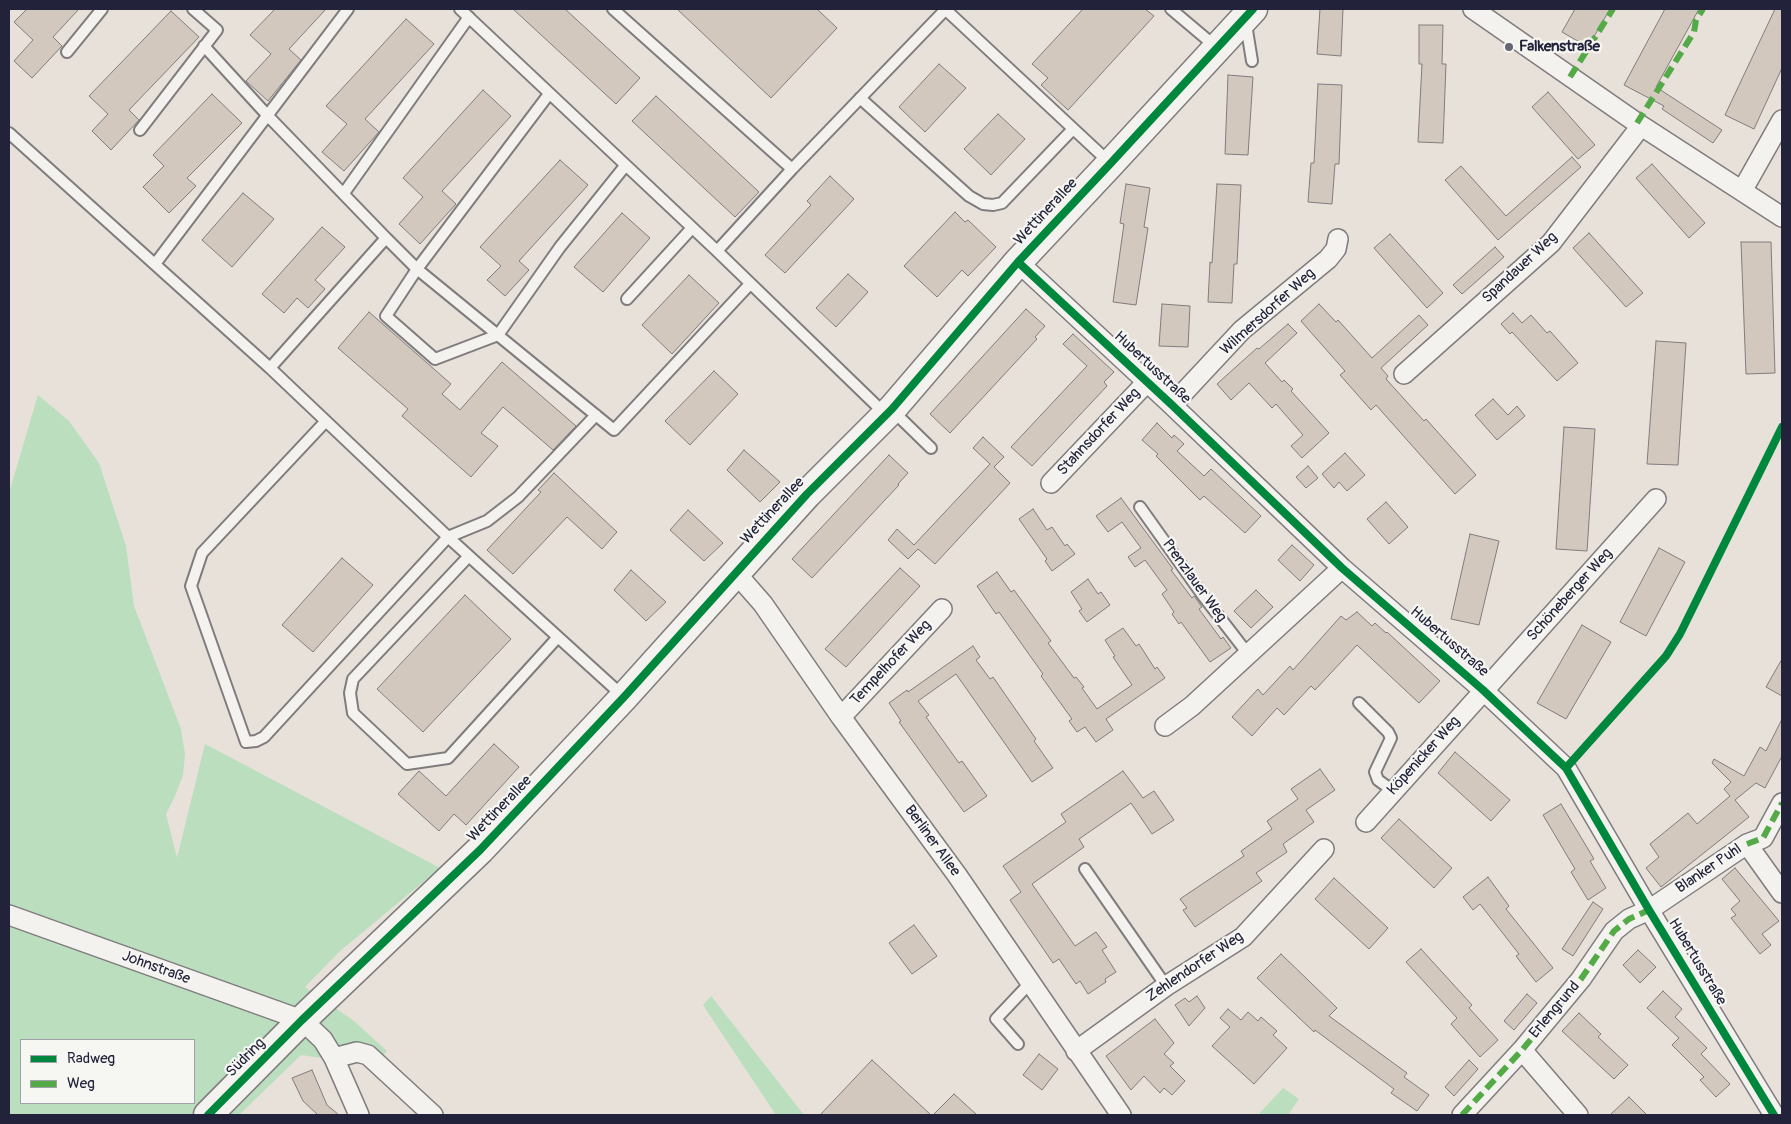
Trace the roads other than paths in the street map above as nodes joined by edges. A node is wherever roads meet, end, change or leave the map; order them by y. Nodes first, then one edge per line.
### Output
1 (102, 9) edge
2 (194, 9) edge
3 (348, 9) edge
4 (460, 9) edge
5 (613, 9) edge
6 (946, 9) edge
7 (1171, 9) edge
8 (1473, 9) edge
9 (1249, 13) edge
10 (469, 17) junction
11 (204, 46) junction
12 (1217, 48) junction
13 (67, 52) dead end
14 (1252, 61) dead end
15 (549, 94) junction
16 (860, 98) junction
17 (268, 116) junction
18 (1782, 120) edge
19 (1641, 126) junction
20 (1073, 129) junction
21 (140, 130) dead end
22 (9, 133) edge
23 (1110, 164) junction
24 (625, 166) junction
25 (792, 168) junction
26 (1742, 191) junction
27 (344, 193) junction
28 (1782, 217) edge
29 (692, 228) junction
30 (386, 238) junction
31 (1338, 239) dead end
32 (717, 251) junction
33 (1018, 262) junction
34 (155, 264) junction
35 (417, 268) junction
36 (750, 284) junction
37 (627, 299) dead end
38 (498, 335) junction
39 (270, 368) junction
40 (1404, 374) dead end
41 (1147, 382) junction
42 (1172, 405) junction
43 (888, 413) junction
44 (596, 414) junction
45 (326, 421) junction
46 (931, 448) dead end
47 (1051, 483) dead end
48 (1656, 499) dead end
49 (1140, 507) dead end
50 (448, 537) junction
51 (468, 557) junction
52 (1342, 568) junction
53 (735, 572) junction
54 (942, 609) dead end
55 (558, 637) junction
56 (1248, 654) junction
57 (1483, 690) junction
58 (624, 697) junction
59 (1359, 703) dead end
60 (841, 716) junction
61 (1165, 726) dead end
62 (1393, 791) junction
63 (1782, 803) edge
64 (1366, 822) dead end
65 (1747, 844) junction
66 (1324, 849) dead end
67 (1085, 869) dead end
68 (1782, 893) edge
69 (1649, 910) junction
70 (9, 915) edge
71 (1030, 983) junction
72 (1166, 986) junction
73 (302, 1020) junction
74 (1018, 1044) dead end
75 (1522, 1050) junction
76 (1076, 1051) junction
77 (334, 1058) junction
78 (208, 1115) edge
79 (358, 1115) edge
80 (434, 1115) edge
81 (1120, 1115) edge
82 (1462, 1115) edge
83 (1578, 1115) edge
84 (1774, 1115) edge

1 - 13 lane
2 - 11 lane
3 - 17 lane
4 - 10 lane
5 - 25 lane
6 - 16 lane
6 - 20 lane
7 - 12 lane
8 - 19 street
9 - 12 street, Wettinerallee
9 - 14 lane
10 - 15 lane
10 - 27 lane
11 - 17 lane
11 - 21 lane
12 - 23 street, Wettinerallee
15 - 24 lane
15 - 35 lane
16 - 20 lane
16 - 25 lane
17 - 27 lane
17 - 34 lane
18 - 26 street
19 - 26 street
19 - 40 street, Spandauer Weg
20 - 23 lane
22 - 34 lane
23 - 33 street, Wettinerallee
24 - 29 lane
24 - 38 lane
25 - 32 lane
26 - 28 street
27 - 30 lane
29 - 32 lane
29 - 37 lane
30 - 35 lane
30 - 39 lane
31 - 42 street, Wilmersdorfer Weg
32 - 36 lane
33 - 41 street, Hubertusstraße
33 - 43 street, Wettinerallee
34 - 39 lane
35 - 38 lane
35 - 38 lane
36 - 43 lane
36 - 44 lane
38 - 44 lane
39 - 45 lane
41 - 42 street, Hubertusstraße
41 - 47 street, Stahnsdorfer Weg
42 - 52 street, Hubertusstraße
43 - 46 lane
43 - 53 street, Wettinerallee
44 - 50 lane
45 - 50 lane
45 - 50 lane
48 - 57 street, Schöneberger Weg
49 - 56 lane, Prenzlauer Weg
50 - 51 lane
51 - 55 lane
51 - 55 lane
52 - 56 street
52 - 57 street, Hubertusstraße
53 - 58 street, Wettinerallee
53 - 60 street, Berliner Allee
54 - 60 street, Tempelhofer Weg
55 - 58 lane
56 - 61 street
57 - 62 street, Köpenicker Weg
57 - 69 street, Hubertusstraße
58 - 73 street, Wettinerallee
59 - 62 lane
60 - 71 street, Berliner Allee
62 - 64 street, Köpenicker Weg
63 - 65 street, Blanker Puhl
65 - 68 street
65 - 69 street, Blanker Puhl
66 - 72 street, Zehlendorfer Weg
67 - 72 lane
69 - 75 street, Erlengrund
69 - 84 street, Hubertusstraße
70 - 73 street, Johnstraße
71 - 74 lane
71 - 76 street, Berliner Allee
72 - 76 street, Zehlendorfer Weg
73 - 77 street
73 - 78 street, Südring
75 - 82 street, Erlengrund
75 - 83 street
76 - 81 street, Berliner Allee
77 - 79 street
77 - 80 street

